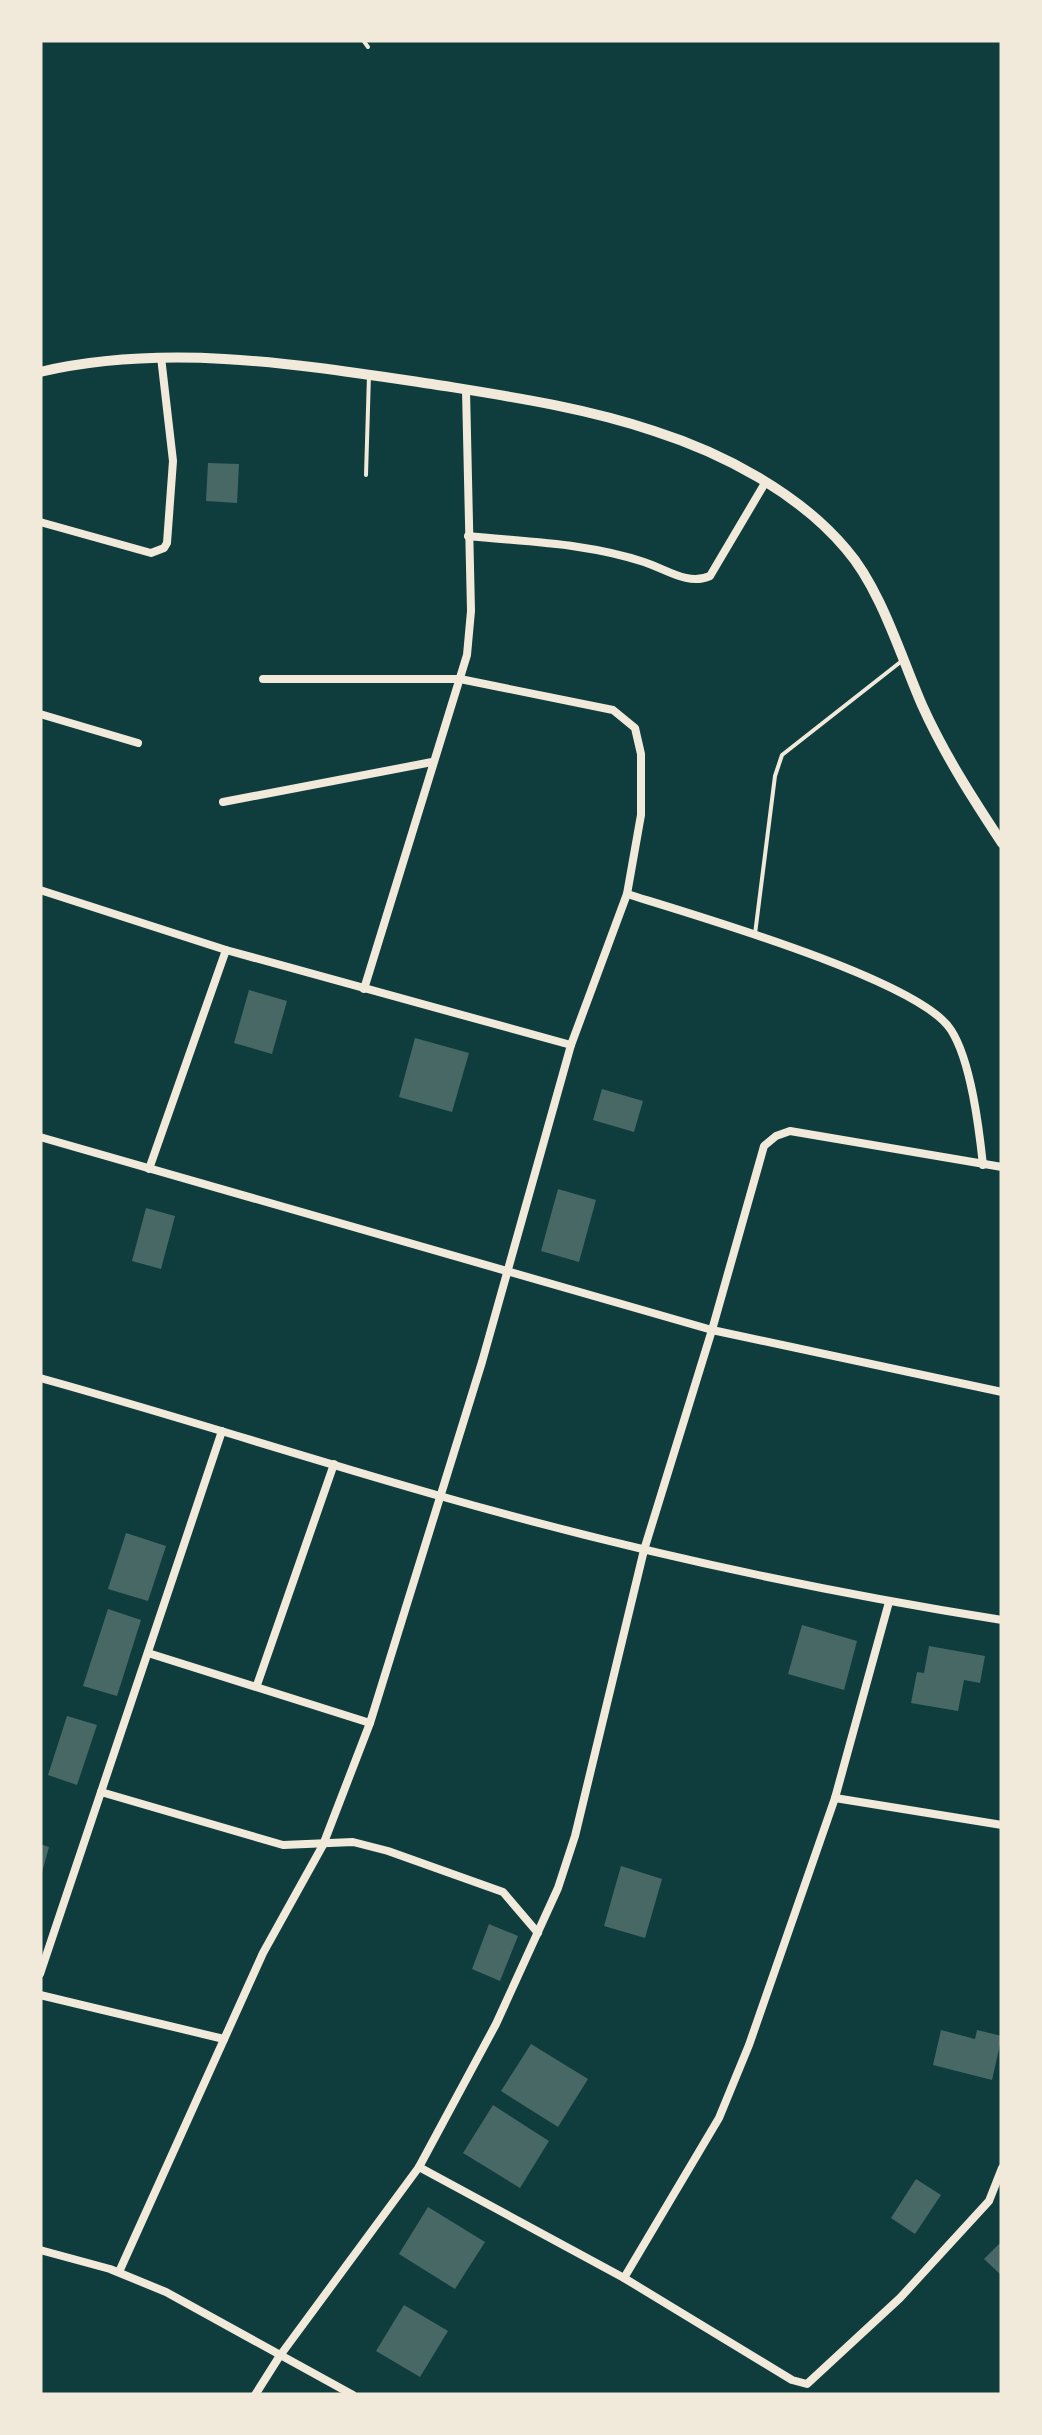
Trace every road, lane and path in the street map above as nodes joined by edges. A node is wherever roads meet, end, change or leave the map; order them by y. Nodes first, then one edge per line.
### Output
1 (363, 40) edge
2 (368, 46) dead end
3 (160, 358) junction
4 (40, 372) edge
5 (369, 375) junction
6 (466, 390) junction
7 (366, 476) dead end
8 (765, 483) junction
9 (40, 522) edge
10 (468, 536) junction
11 (903, 660) junction
12 (263, 679) dead end
13 (460, 679) junction
14 (40, 714) edge
15 (138, 742) dead end
16 (432, 762) junction
17 (223, 802) dead end
18 (1002, 844) edge
19 (40, 890) edge
20 (627, 894) junction
21 (755, 934) junction
22 (226, 950) junction
23 (364, 989) junction
24 (571, 1045) junction
25 (40, 1137) edge
26 (983, 1165) junction
27 (1002, 1167) edge
28 (149, 1170) junction
29 (507, 1272) junction
30 (712, 1330) junction
31 (40, 1378) edge
32 (1002, 1392) edge
33 (222, 1431) junction
34 (334, 1464) junction
35 (442, 1496) junction
36 (644, 1550) junction
37 (889, 1602) junction
38 (1002, 1620) edge
39 (148, 1653) junction
40 (257, 1685) junction
41 (370, 1723) junction
42 (102, 1792) junction
43 (835, 1798) junction
44 (1002, 1825) edge
45 (323, 1844) junction
46 (538, 1933) junction
47 (40, 1974) edge
48 (40, 1994) edge
49 (224, 2039) junction
50 (419, 2168) junction
51 (1002, 2168) edge
52 (990, 2201) junction
53 (1002, 2206) edge
54 (40, 2250) edge
55 (118, 2272) junction
56 (624, 2278) junction
57 (280, 2357) junction
58 (255, 2395) edge
59 (353, 2395) edge

1 - 2 lane
3 - 4 street
3 - 5 street
3 - 9 street
5 - 6 street
5 - 7 lane
6 - 8 street
6 - 10 street
8 - 10 street
8 - 11 street
10 - 13 street
11 - 18 street
11 - 21 lane
12 - 13 street
13 - 16 street
13 - 20 street
14 - 15 street
16 - 17 street
16 - 23 street
19 - 22 street
20 - 21 street
20 - 24 street
21 - 26 street
22 - 23 street
22 - 28 street
23 - 24 street
24 - 29 street
25 - 28 street
26 - 27 street
26 - 30 street
28 - 29 street
29 - 30 street
29 - 35 street
30 - 32 street
30 - 36 street
31 - 33 street
33 - 34 street
33 - 39 street
34 - 35 street
34 - 40 street
35 - 36 street
35 - 41 street
36 - 37 street
36 - 46 street
37 - 38 street
37 - 43 street
39 - 40 street
39 - 42 street
40 - 41 street
41 - 45 street
42 - 45 street
42 - 47 street
43 - 44 street
43 - 56 street
45 - 46 street
45 - 49 street
46 - 50 street
48 - 49 street
49 - 55 street
50 - 56 street
50 - 57 street
51 - 52 street
52 - 53 street
52 - 56 street
54 - 55 street
55 - 57 street
57 - 58 street
57 - 59 street

